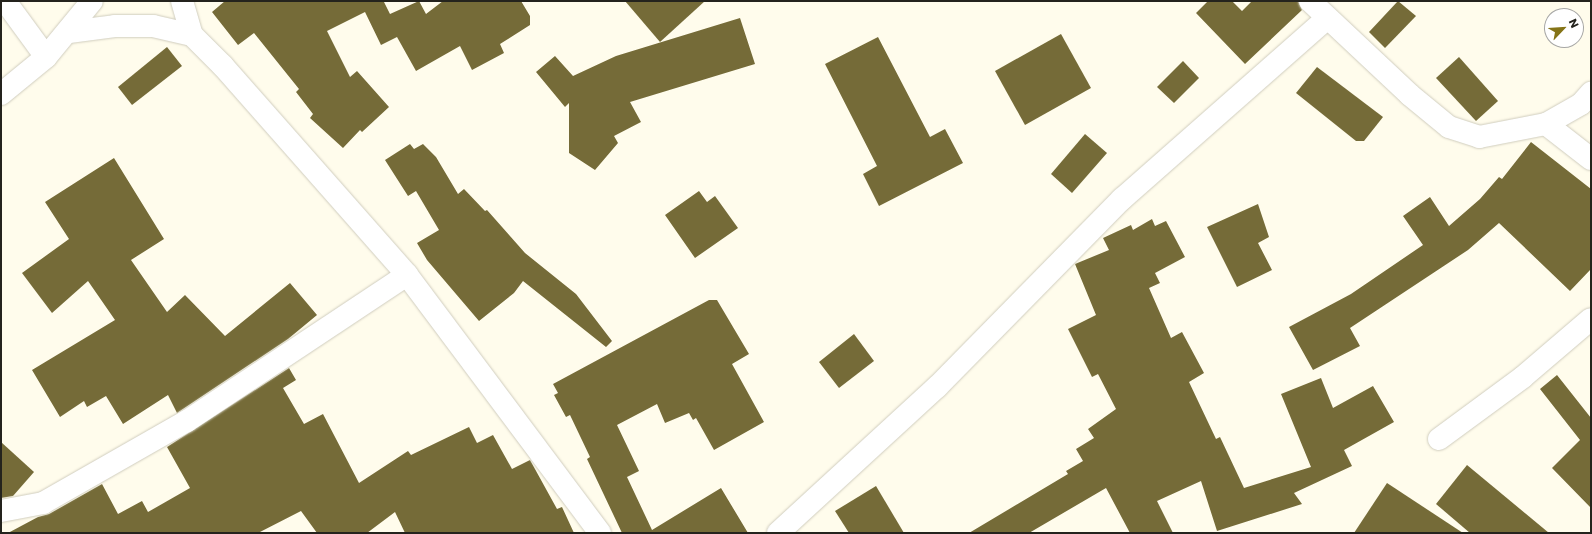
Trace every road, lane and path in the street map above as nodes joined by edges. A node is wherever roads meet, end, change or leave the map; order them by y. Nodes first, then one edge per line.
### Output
1 (4, 1) edge
2 (92, 1) edge
3 (182, 1) edge
4 (1310, 1) edge
5 (1327, 18) junction
6 (69, 32) junction
7 (192, 35) junction
8 (46, 57) junction
9 (1591, 93) edge
10 (1, 94) edge
11 (1546, 124) junction
12 (1591, 159) edge
13 (407, 275) junction
14 (1591, 319) edge
15 (1439, 439) dead end
16 (1, 511) edge
17 (600, 533) edge
18 (778, 533) edge

1 - 8 street
2 - 6 street
3 - 7 street
4 - 5 street
5 - 11 street
5 - 18 street
6 - 7 street
6 - 8 street
7 - 13 street
8 - 10 street
9 - 11 street
11 - 12 street
13 - 16 street
13 - 17 street
14 - 15 street

